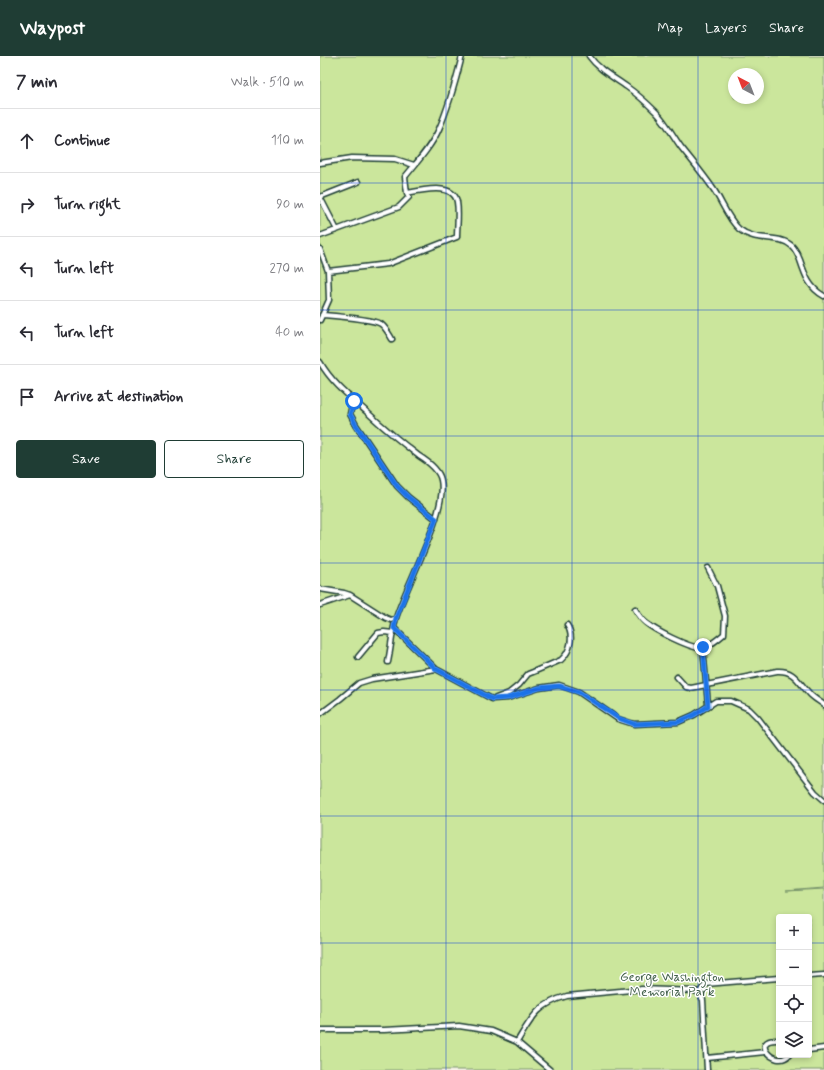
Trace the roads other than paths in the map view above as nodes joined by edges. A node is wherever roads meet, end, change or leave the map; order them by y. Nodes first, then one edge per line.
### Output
1 (462, 56) edge
2 (589, 56) edge
3 (320, 163) edge
4 (414, 165) junction
5 (358, 182) dead end
6 (407, 193) junction
7 (337, 230) junction
8 (320, 236) edge
9 (320, 249) edge
10 (328, 271) junction
11 (824, 296) edge
12 (322, 315) junction
13 (320, 320) edge
14 (392, 339) dead end
15 (320, 362) edge
16 (353, 400) junction
17 (436, 519) junction
18 (708, 568) dead end
19 (320, 589) edge
20 (350, 595) junction
21 (320, 604) edge
22 (635, 609) dead end
23 (396, 618) junction
24 (567, 625) dead end
25 (394, 628) junction
26 (393, 633) junction
27 (703, 647) junction
28 (358, 657) dead end
29 (388, 662) dead end
30 (436, 669) junction
31 (676, 677) dead end
32 (707, 686) junction
33 (492, 699) junction
34 (824, 704) edge
35 (708, 706) junction
36 (320, 714) edge
37 (824, 800) edge
38 (824, 975) edge
39 (812, 976) edge
40 (776, 978) edge
41 (699, 993) junction
42 (320, 1030) edge
43 (776, 1040) edge
44 (517, 1042) junction
45 (824, 1048) edge
46 (812, 1050) edge
47 (764, 1052) junction
48 (707, 1058) junction
49 (787, 1058) edge
50 (770, 1062) dead end
51 (777, 1064) dead end
52 (550, 1070) edge
53 (707, 1070) edge

1 - 4 lane
2 - 11 lane
3 - 4 lane
4 - 6 lane
5 - 7 lane
6 - 7 lane
6 - 10 lane
7 - 8 lane
9 - 10 lane
10 - 12 lane
12 - 13 lane
12 - 14 lane
15 - 16 lane
16 - 17 lane
16 - 17 lane
17 - 23 lane
18 - 27 lane
19 - 20 lane
20 - 21 lane
20 - 23 lane
22 - 27 lane
23 - 25 lane
24 - 33 lane
25 - 26 lane
25 - 30 lane
26 - 28 lane
26 - 29 lane
27 - 32 lane
30 - 33 lane
30 - 36 lane
31 - 32 lane
32 - 34 lane
32 - 35 lane
33 - 35 lane
35 - 37 lane
38 - 39 lane
40 - 41 lane
41 - 44 lane
41 - 48 lane
42 - 44 lane
43 - 47 lane
44 - 52 lane
45 - 46 lane
47 - 48 lane
47 - 50 lane
48 - 53 lane
49 - 51 lane

